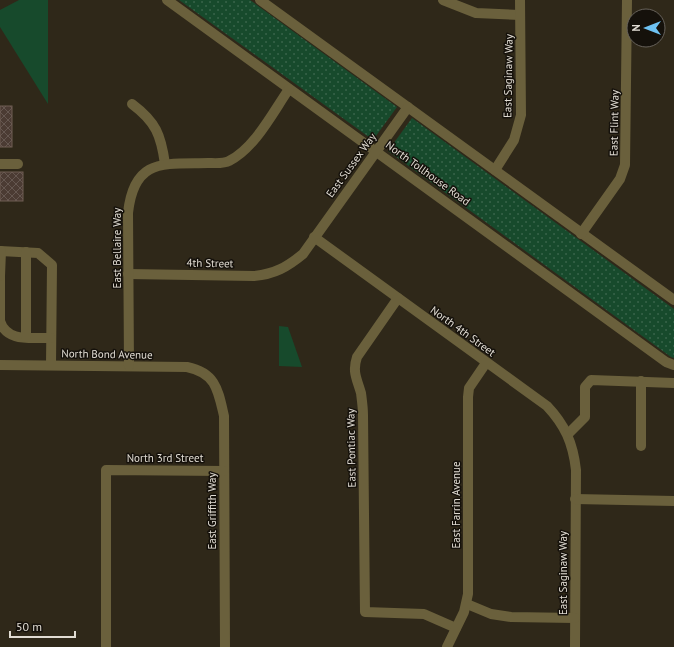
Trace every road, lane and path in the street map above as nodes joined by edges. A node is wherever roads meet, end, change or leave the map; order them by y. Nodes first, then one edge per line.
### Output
1 (167, 0) edge
2 (444, 0) edge
3 (520, 0) edge
4 (626, 0) edge
5 (262, 1) edge
6 (520, 15) junction
7 (289, 89) junction
8 (132, 104) dead end
9 (408, 107) junction
10 (376, 150) junction
11 (0, 164) edge
12 (18, 164) dead end
13 (165, 164) junction
14 (495, 170) junction
15 (582, 234) junction
16 (314, 237) junction
17 (1, 251) edge
18 (26, 252) junction
19 (128, 274) junction
20 (0, 276) edge
21 (398, 298) junction
22 (673, 299) edge
23 (26, 337) junction
24 (51, 338) junction
25 (486, 363) junction
26 (0, 365) edge
27 (674, 365) edge
28 (52, 366) junction
29 (129, 366) junction
30 (211, 377) joint
31 (641, 381) junction
32 (674, 383) edge
33 (568, 434) junction
34 (641, 446) dead end
35 (224, 471) junction
36 (575, 500) junction
37 (674, 501) edge
38 (467, 604) junction
39 (575, 618) junction
40 (456, 628) junction
41 (106, 647) edge
42 (225, 647) edge
43 (447, 647) edge
44 (575, 647) edge

1 - 7 street, North Tollhouse Road
2 - 6 street
3 - 6 street, East Saginaw Way
4 - 15 street, East Flint Way
5 - 9 street
6 - 14 street, East Saginaw Way
7 - 10 street, North Tollhouse Road
7 - 13 street, East Bellaire Way
8 - 13 street
9 - 10 street, East Sussex Way
9 - 14 street
10 - 16 street, East Sussex Way
10 - 27 street, North Tollhouse Road
11 - 12 street
13 - 19 street, East Bellaire Way
14 - 15 street
15 - 22 street
16 - 19 street, 4th Street
16 - 21 street, North 4th Street
17 - 18 street
17 - 20 street
18 - 23 street
18 - 24 street
19 - 29 street, East Bellaire Way
20 - 23 street
21 - 25 street, North 4th Street
21 - 40 street, East Pontiac Way
23 - 24 street
24 - 28 street
25 - 33 street, North 4th Street
25 - 38 street, East Farrin Avenue
26 - 28 street, North Bond Avenue
28 - 29 street, North Bond Avenue
29 - 30 street, North Bond Avenue
30 - 35 street, East Griffith Way
31 - 32 street
31 - 33 street
31 - 34 street
33 - 36 street, North 4th Street
35 - 41 street, North 3rd Street
35 - 42 street, East Griffith Way
36 - 37 street
36 - 39 street, East Saginaw Way
38 - 39 street
38 - 40 street, East Farrin Avenue
39 - 44 street, East Saginaw Way
40 - 43 street, East Farrin Avenue

